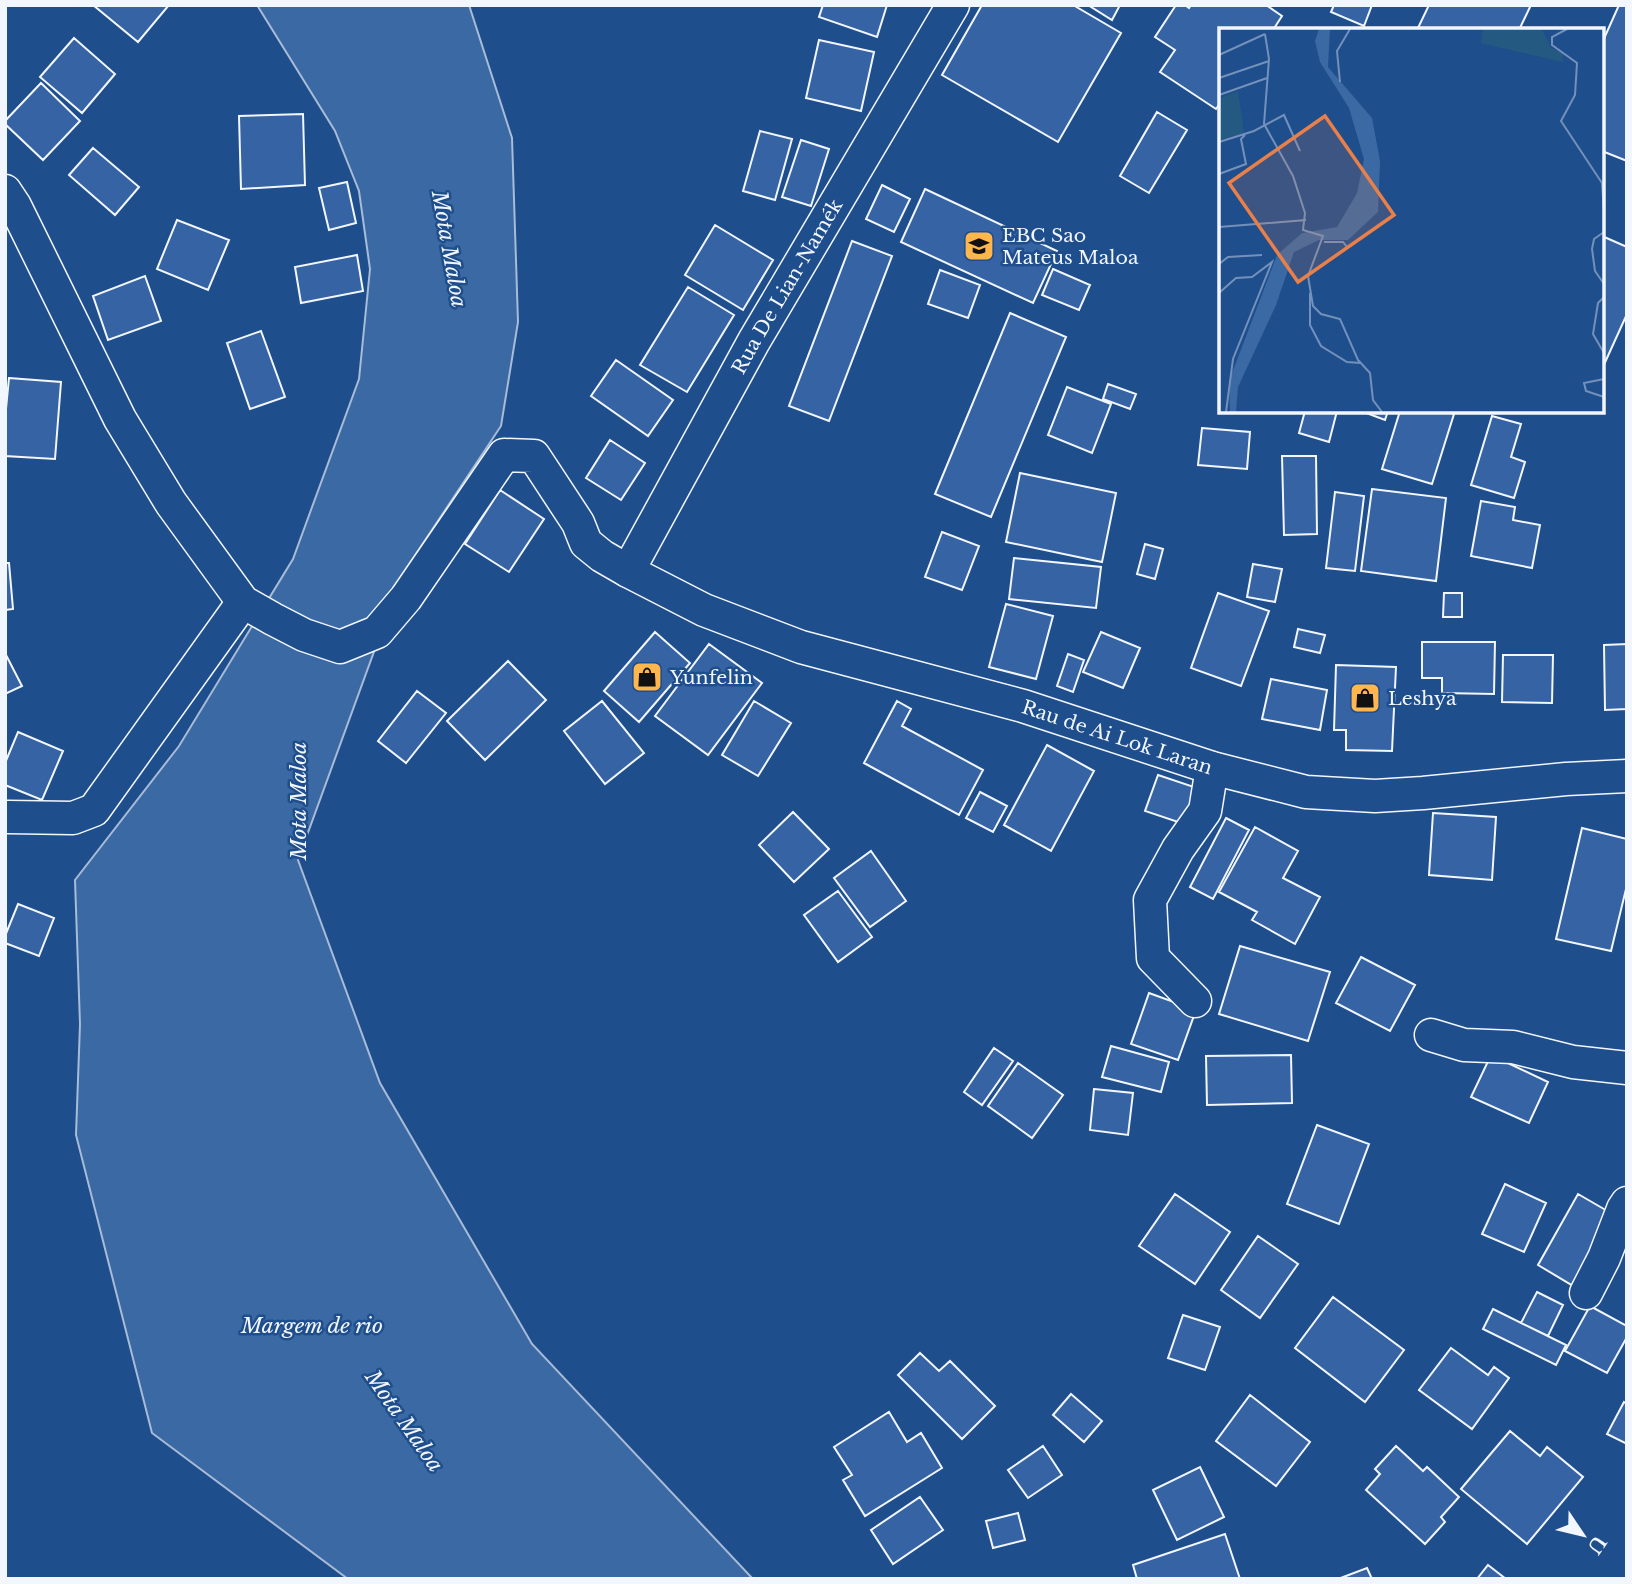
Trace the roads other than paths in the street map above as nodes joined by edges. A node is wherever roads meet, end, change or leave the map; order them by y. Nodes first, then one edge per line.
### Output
1 (953, 5) edge
2 (5, 191) edge
3 (628, 571) junction
4 (243, 602) junction
5 (1212, 768) junction
6 (1627, 776) edge
7 (8, 817) dead end
8 (1195, 1002) dead end
9 (1431, 1035) dead end
10 (1627, 1068) edge
11 (1627, 1203) edge
12 (1586, 1293) dead end

1 - 3 street, Rua De Lian-Namék
2 - 4 street
3 - 4 street, Rau de Ai Lok Laran
3 - 5 street, Rau de Ai Lok Laran
4 - 7 street
5 - 6 street, Rau de Ai Lok Laran
5 - 8 street
9 - 10 street
11 - 12 street

